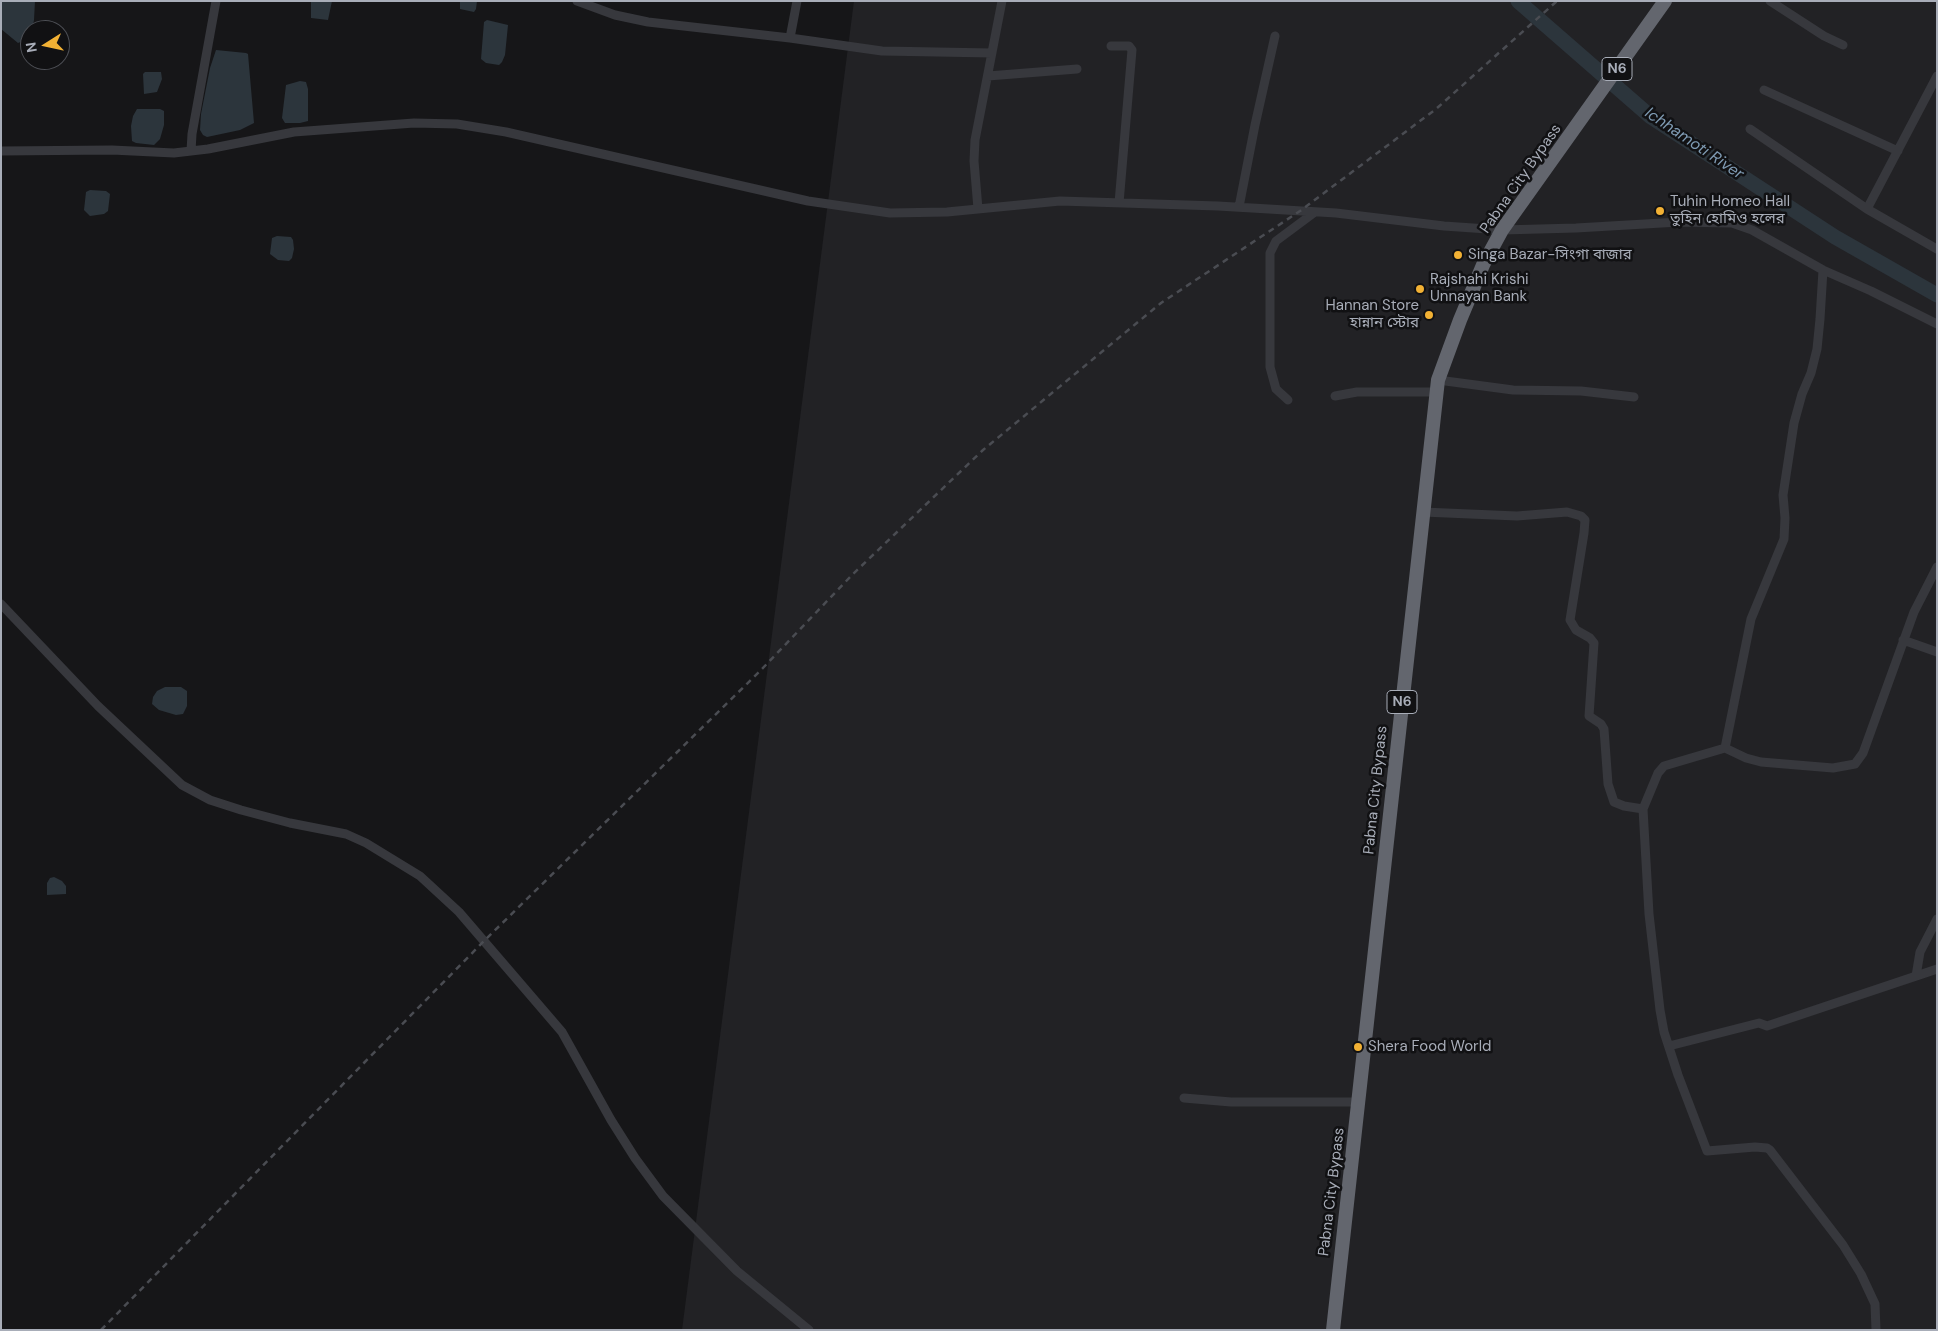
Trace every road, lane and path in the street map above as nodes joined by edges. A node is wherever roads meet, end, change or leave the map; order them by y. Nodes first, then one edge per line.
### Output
1 (216, 1) edge
2 (577, 1) edge
3 (797, 1) edge
4 (1002, 1) edge
5 (1665, 1) edge
6 (1770, 1) edge
7 (1275, 36) dead end
8 (790, 38) junction
9 (1843, 45) dead end
10 (1111, 46) dead end
11 (992, 54) junction
12 (1077, 69) dead end
13 (988, 76) junction
14 (1937, 76) edge
15 (1764, 90) dead end
16 (1750, 129) dead end
17 (1, 151) edge
18 (191, 151) junction
19 (1898, 151) junction
20 (1119, 203) junction
21 (1240, 207) junction
22 (978, 209) junction
23 (1867, 209) junction
24 (1315, 212) junction
25 (1502, 230) junction
26 (1937, 249) edge
27 (1822, 270) junction
28 (1937, 324) edge
29 (1438, 386) junction
30 (1335, 396) dead end
31 (1634, 397) dead end
32 (1288, 400) dead end
33 (1423, 512) junction
34 (1937, 567) edge
35 (1, 604) edge
36 (1903, 640) junction
37 (1937, 652) edge
38 (1725, 748) junction
39 (1643, 809) junction
40 (1937, 919) edge
41 (1937, 969) edge
42 (1916, 976) junction
43 (1669, 1046) junction
44 (1184, 1098) dead end
45 (1359, 1102) junction
46 (809, 1330) edge
47 (1333, 1330) edge
48 (1876, 1330) edge

1 - 18 street
2 - 8 street
3 - 8 street
4 - 11 street
5 - 25 highway, Pabna City Bypass / N6
6 - 9 street
7 - 21 street
8 - 11 street
10 - 20 street
11 - 13 street
12 - 13 street
13 - 22 street
14 - 19 street
15 - 19 street
16 - 23 street
17 - 18 street
18 - 22 street
19 - 23 street
20 - 21 street
20 - 22 street
21 - 24 street
23 - 26 street
24 - 25 street
24 - 32 street
25 - 27 street
25 - 29 highway, Pabna City Bypass / N6
27 - 28 street
27 - 38 street
29 - 30 street
29 - 31 street
29 - 33 highway, Pabna City Bypass / N6
33 - 39 street
33 - 45 highway, Pabna City Bypass / N6
34 - 36 street
35 - 46 street
36 - 37 street
36 - 38 street
38 - 39 street
39 - 43 street
40 - 42 street
41 - 42 street
42 - 43 street
43 - 48 street
44 - 45 street
45 - 47 highway, Pabna City Bypass / N6

